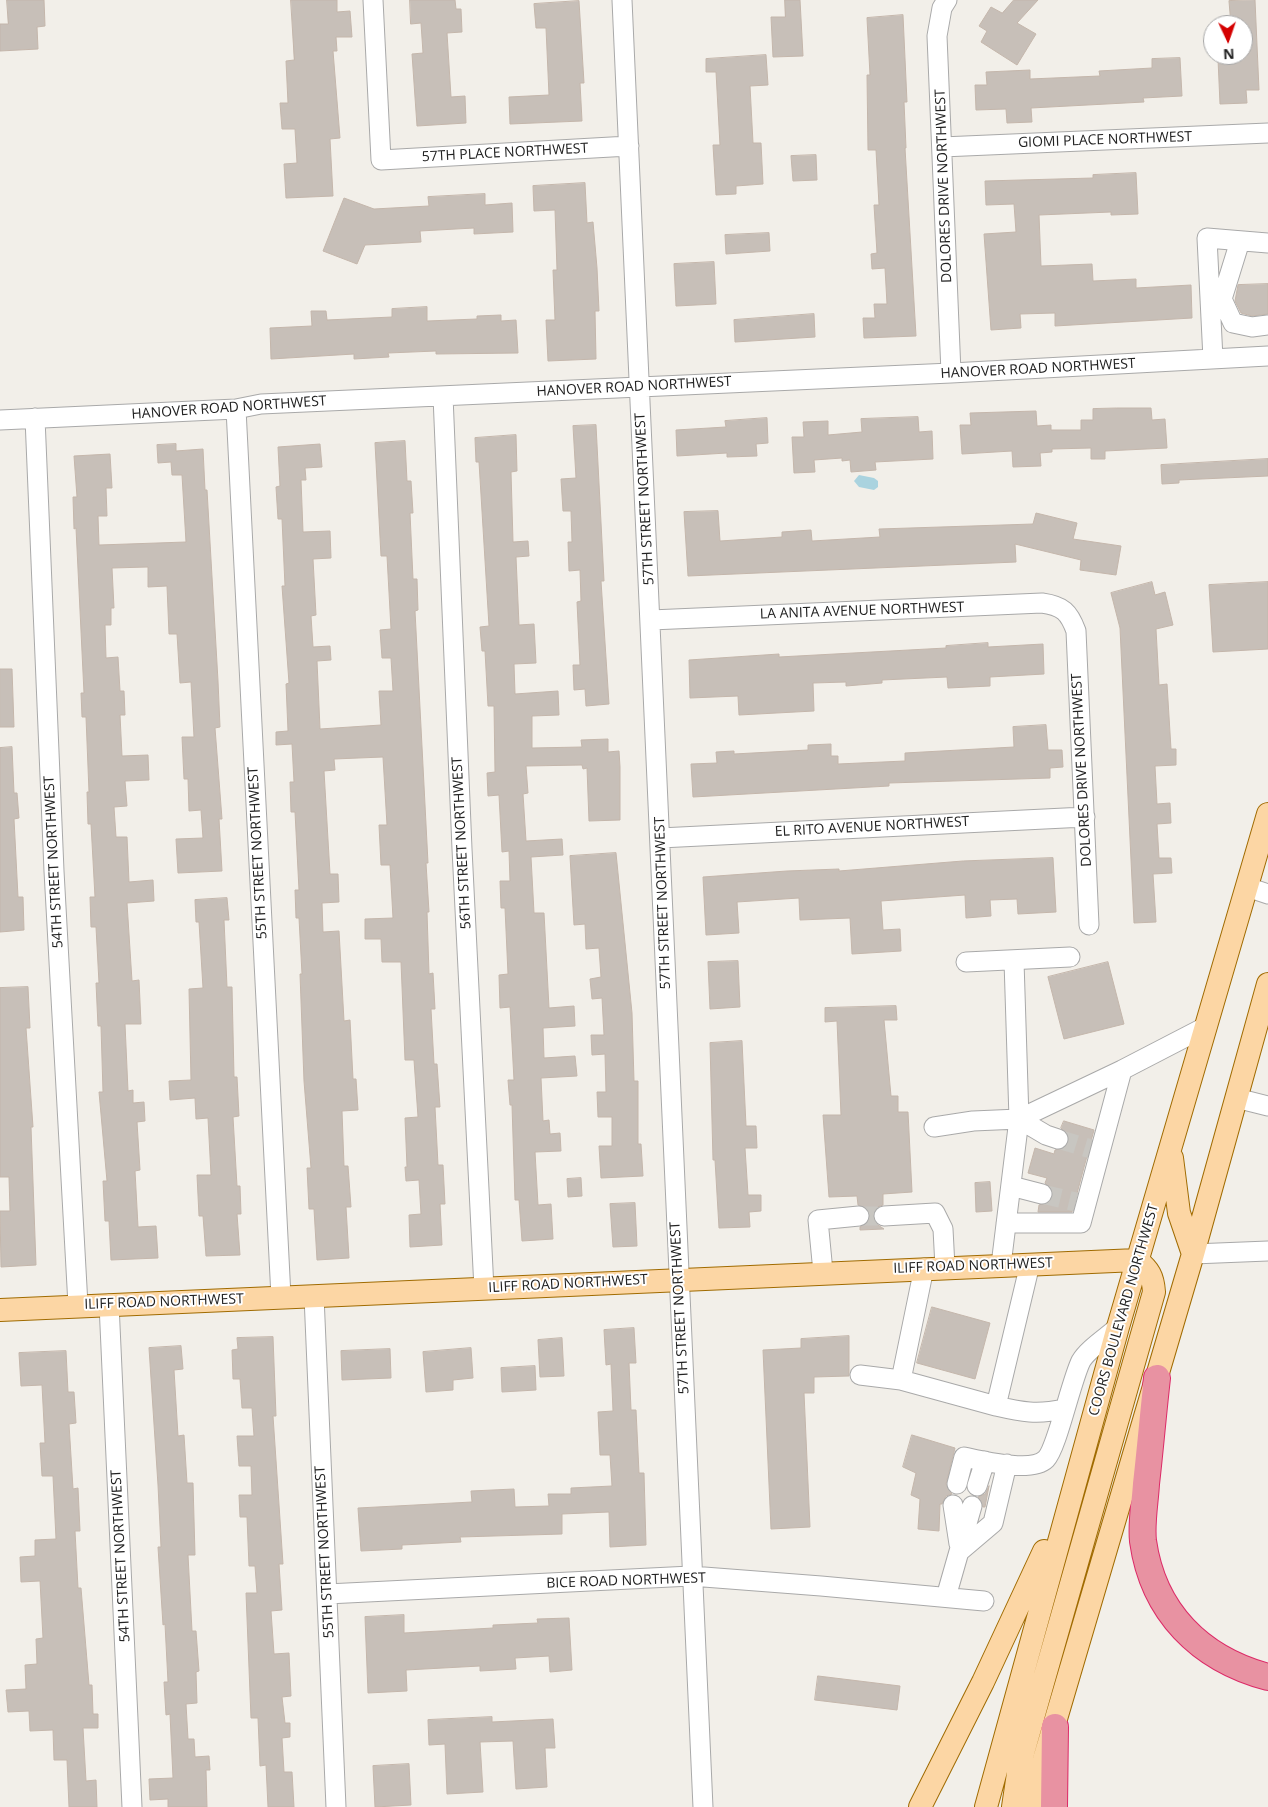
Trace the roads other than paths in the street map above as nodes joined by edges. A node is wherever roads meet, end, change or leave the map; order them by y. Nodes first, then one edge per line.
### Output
1 (373, 0) edge
2 (622, 0) edge
3 (948, 0) edge
4 (1268, 133) edge
5 (628, 146) junction
6 (942, 147) junction
7 (1240, 241) junction
8 (1268, 243) edge
9 (1268, 325) edge
10 (1268, 356) edge
11 (1212, 359) junction
12 (951, 373) junction
13 (639, 386) junction
14 (443, 396) junction
15 (236, 409) junction
16 (35, 418) junction
17 (0, 420) edge
18 (1070, 616) joint
19 (651, 620) junction
20 (1268, 814) edge
21 (1085, 817) junction
22 (660, 838) junction
23 (1257, 891) edge
24 (1089, 925) dead end
25 (1070, 957) dead end
26 (1014, 960) junction
27 (966, 962) dead end
28 (1268, 984) edge
29 (1207, 1026) junction
30 (1122, 1070) junction
31 (1236, 1098) junction
32 (1268, 1106) edge
33 (1019, 1119) junction
34 (934, 1127) dead end
35 (1058, 1139) tunnel mouth
36 (1171, 1150) junction
37 (1010, 1186) junction
38 (1042, 1194) tunnel mouth
39 (859, 1216) tunnel mouth
40 (884, 1216) tunnel mouth
41 (1006, 1224) junction
42 (1268, 1251) edge
43 (1193, 1254) junction
44 (1137, 1260) junction
45 (1030, 1264) junction
46 (1001, 1265) junction
47 (934, 1268) junction
48 (823, 1272) junction
49 (679, 1279) junction
50 (484, 1289) junction
51 (314, 1296) junction
52 (281, 1297) junction
53 (109, 1304) junction
54 (78, 1305) junction
55 (0, 1310) edge
56 (1118, 1327) junction
57 (860, 1376) dead end
58 (1157, 1378) junction
59 (901, 1380) junction
60 (996, 1406) junction
61 (1064, 1408) junction
62 (985, 1462) junction
63 (1008, 1464) junction
64 (957, 1484) dead end
65 (977, 1486) dead end
66 (1069, 1498) junction
67 (953, 1504) dead end
68 (972, 1506) dead end
69 (960, 1550) junction
70 (691, 1576) junction
71 (327, 1594) junction
72 (946, 1596) junction
73 (984, 1601) dead end
74 (1268, 1677) edge
75 (1055, 1727) junction
76 (132, 1807) edge
77 (336, 1807) edge
78 (703, 1807) edge
79 (920, 1807) edge
80 (986, 1807) edge
81 (1013, 1807) edge
82 (1030, 1807) edge
83 (1054, 1807) edge

1 - 5 street, 57TH PLACE NORTHWEST
2 - 5 street, 57TH STREET NORTHWEST
3 - 6 street, DOLORES DRIVE NORTHWEST
4 - 6 street, GIOMI PLACE NORTHWEST
5 - 13 street, 57TH STREET NORTHWEST
6 - 12 street, DOLORES DRIVE NORTHWEST
7 - 8 street
7 - 9 street
7 - 11 street
10 - 11 street, HANOVER ROAD NORTHWEST
11 - 12 street, HANOVER ROAD NORTHWEST
12 - 13 street, HANOVER ROAD NORTHWEST
13 - 14 street, HANOVER ROAD NORTHWEST
13 - 19 street, 57TH STREET NORTHWEST
14 - 15 street, HANOVER ROAD NORTHWEST
14 - 50 street, 56TH STREET NORTHWEST
15 - 16 street, HANOVER ROAD NORTHWEST
15 - 52 street, 55TH STREET NORTHWEST
16 - 17 street, HANOVER ROAD NORTHWEST
16 - 54 street, 54TH STREET NORTHWEST
18 - 19 street, LA ANITA AVENUE NORTHWEST
18 - 21 street, DOLORES DRIVE NORTHWEST
19 - 22 street, 57TH STREET NORTHWEST
20 - 23 main road, COORS BOULEVARD NORTHWEST
21 - 22 street, EL RITO AVENUE NORTHWEST
21 - 24 street, DOLORES DRIVE NORTHWEST
22 - 49 street, 57TH STREET NORTHWEST
23 - 29 main road, COORS BOULEVARD NORTHWEST
25 - 26 street
26 - 27 street
26 - 33 street
28 - 31 main road
29 - 30 street
29 - 36 main road, COORS BOULEVARD NORTHWEST
30 - 33 street
30 - 41 street
31 - 32 street
31 - 43 main road
33 - 34 street
33 - 35 street
33 - 37 street
36 - 43 main road
36 - 44 main road, COORS BOULEVARD NORTHWEST
37 - 38 street
37 - 41 street
39 - 48 street
40 - 47 street
41 - 46 street
42 - 43 street
43 - 58 main road
44 - 45 main road, ILIFF ROAD NORTHWEST
44 - 56 main road, COORS BOULEVARD NORTHWEST
44 - 81 main road
45 - 46 main road, ILIFF ROAD NORTHWEST
45 - 60 street
46 - 47 main road, ILIFF ROAD NORTHWEST
47 - 48 main road, ILIFF ROAD NORTHWEST
47 - 59 street
48 - 49 main road, ILIFF ROAD NORTHWEST
49 - 50 main road, ILIFF ROAD NORTHWEST
49 - 70 street, 57TH STREET NORTHWEST
50 - 51 main road, ILIFF ROAD NORTHWEST
51 - 52 main road, ILIFF ROAD NORTHWEST
51 - 71 street, 55TH STREET NORTHWEST
52 - 53 main road, ILIFF ROAD NORTHWEST
53 - 54 main road, ILIFF ROAD NORTHWEST
53 - 76 street, 54TH STREET NORTHWEST
54 - 55 main road, ILIFF ROAD NORTHWEST
56 - 61 street
56 - 66 main road, COORS BOULEVARD NORTHWEST
57 - 59 street
58 - 74 highway
58 - 75 main road
59 - 60 street
60 - 61 street
61 - 63 street
62 - 63 street
62 - 64 street
62 - 65 street
63 - 69 street
66 - 79 main road
66 - 80 main road, COORS BOULEVARD NORTHWEST
67 - 69 street
68 - 69 street
69 - 72 street
70 - 71 street, BICE ROAD NORTHWEST
70 - 72 street, BICE ROAD NORTHWEST
70 - 78 street, 57TH STREET NORTHWEST
71 - 77 street, 55TH STREET NORTHWEST
72 - 73 street, BICE ROAD NORTHWEST
75 - 82 main road
75 - 83 highway

